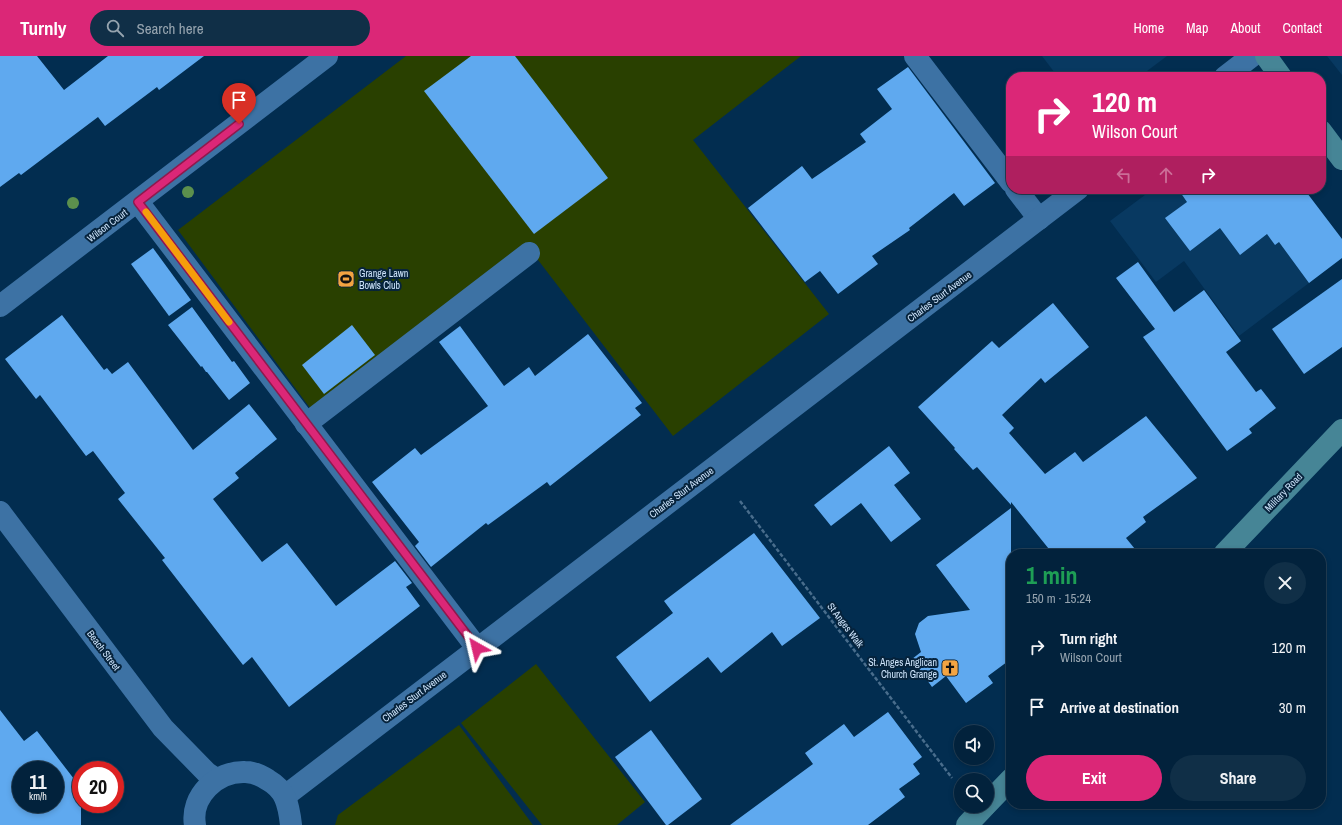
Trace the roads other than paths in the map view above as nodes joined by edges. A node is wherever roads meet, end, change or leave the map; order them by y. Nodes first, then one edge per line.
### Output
1 (327, 56) edge
2 (915, 56) edge
3 (1252, 56) edge
4 (1266, 56) edge
5 (1231, 72) edge
6 (1277, 72) edge
7 (1326, 138) edge
8 (1342, 159) edge
9 (1006, 175) edge
10 (1020, 194) edge
11 (1071, 194) edge
12 (138, 202) junction
13 (1038, 219) junction
14 (529, 253) dead end
15 (0, 306) edge
16 (306, 424) junction
17 (1342, 430) edge
18 (0, 512) edge
19 (1229, 549) edge
20 (477, 648) junction
21 (216, 779) junction
22 (1006, 784) edge
23 (285, 796) junction
24 (994, 797) edge
25 (978, 813) edge
26 (195, 825) edge
27 (291, 825) edge
28 (967, 825) edge

1 - 12 street, Wilson Court
2 - 9 street
3 - 5 street
4 - 6 main road
7 - 8 main road
10 - 13 street
11 - 13 street, Charles Sturt Avenue
12 - 15 street, Wilson Court
12 - 16 street
13 - 20 street, Charles Sturt Avenue
14 - 16 street
16 - 20 street
17 - 19 main road, Military Road
18 - 21 street, Beach Street
20 - 23 street, Charles Sturt Avenue
21 - 23 street
21 - 26 street
22 - 24 main road
23 - 27 street
25 - 28 main road

